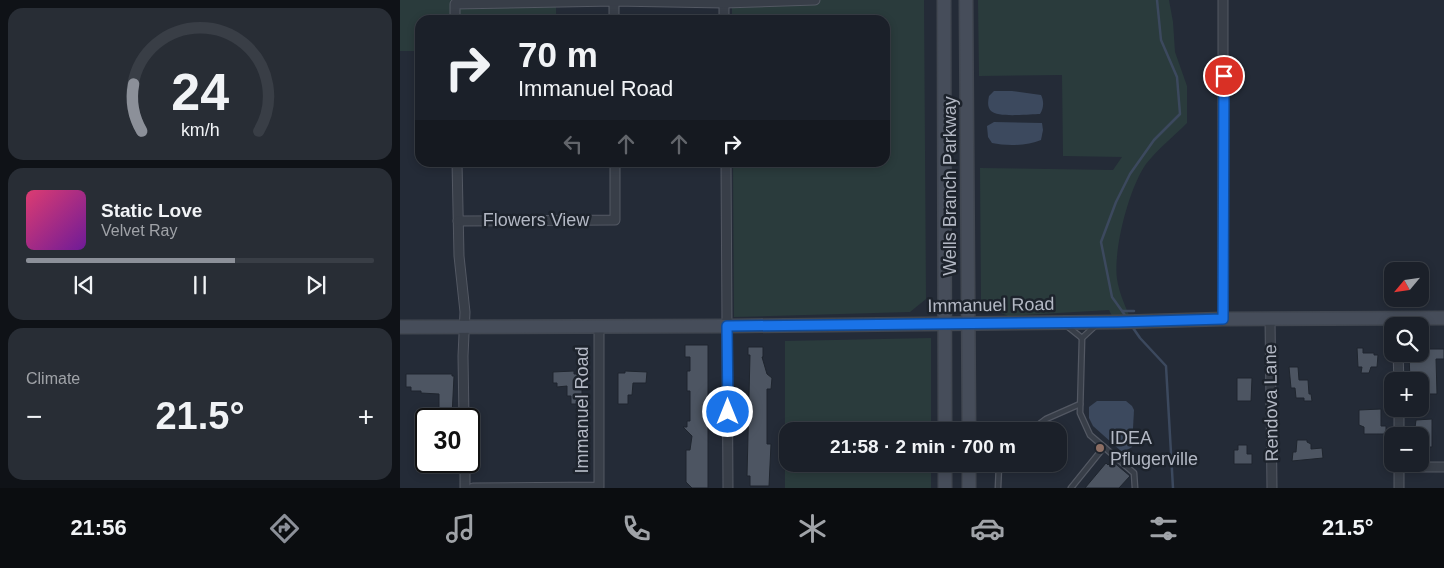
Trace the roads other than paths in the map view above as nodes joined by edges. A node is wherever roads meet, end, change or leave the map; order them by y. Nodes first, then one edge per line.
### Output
1 (815, 0) edge
2 (944, 0) edge
3 (966, 0) edge
4 (1223, 0) edge
5 (614, 1) edge
6 (724, 1) edge
7 (455, 15) edge
8 (614, 15) edge
9 (724, 15) edge
10 (457, 167) edge
11 (614, 167) edge
12 (726, 167) edge
13 (458, 221) junction
14 (1270, 318) junction
15 (1444, 318) edge
16 (1223, 319) junction
17 (1429, 319) edge
18 (1062, 322) junction
19 (1099, 322) junction
20 (1384, 322) edge
21 (945, 324) junction
22 (968, 324) junction
23 (599, 326) junction
24 (727, 326) junction
25 (400, 327) edge
26 (465, 327) junction
27 (1082, 338) junction
28 (1080, 404) junction
29 (464, 408) edge
30 (945, 422) edge
31 (969, 422) edge
32 (1041, 422) edge
33 (1104, 447) junction
34 (1429, 466) edge
35 (1444, 467) edge
36 (945, 472) edge
37 (969, 472) edge
38 (999, 472) edge
39 (1399, 472) edge
40 (465, 473) edge
41 (465, 488) edge
42 (473, 488) edge
43 (728, 488) edge
44 (945, 488) edge
45 (969, 488) edge
46 (998, 488) edge
47 (1071, 488) edge
48 (1135, 488) edge
49 (1272, 488) edge
50 (1399, 488) edge

1 - 6 street
2 - 21 street, Wells Branch Parkway
3 - 22 street, Wells Branch Parkway
4 - 16 street
5 - 6 street
5 - 7 street
5 - 8 street
6 - 9 street
10 - 13 street
11 - 13 street, Flowers View
12 - 24 street
13 - 26 street
14 - 16 street, Immanuel Road
14 - 20 street, Immanuel Road
14 - 49 street, Rendova Lane
15 - 17 street, Immanuel Road
16 - 19 street, Immanuel Road
18 - 19 street, Immanuel Road
18 - 22 street, Immanuel Road
18 - 27 lane
19 - 27 lane
21 - 22 street, Immanuel Road
21 - 24 street, Immanuel Road
21 - 30 street, Wells Branch Parkway
22 - 31 street, Wells Branch Parkway
23 - 24 street, Immanuel Road
23 - 26 street, Immanuel Road
23 - 42 street, Immanuel Road
24 - 43 street
25 - 26 street, Immanuel Road
26 - 29 street
27 - 28 lane
28 - 32 lane
28 - 33 lane
33 - 47 lane
33 - 48 lane
34 - 35 street
36 - 44 street
37 - 45 street
38 - 46 lane
39 - 50 street
40 - 41 street

